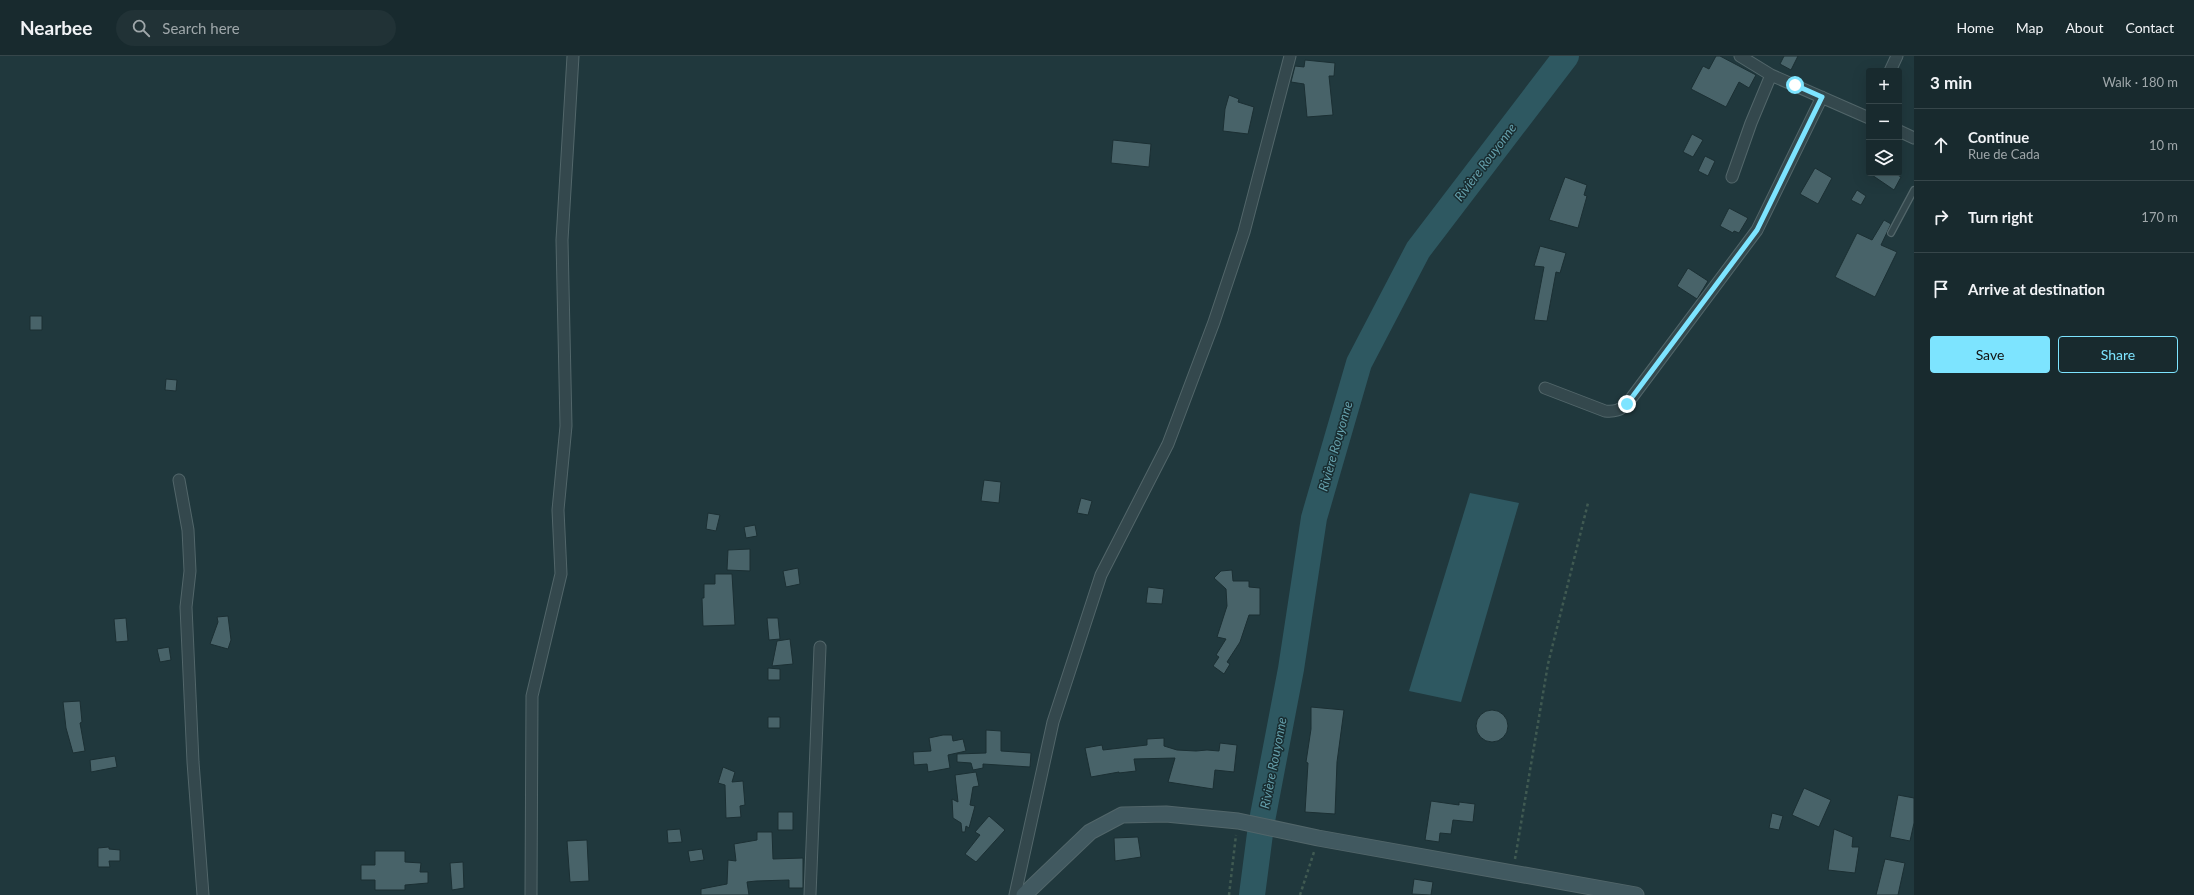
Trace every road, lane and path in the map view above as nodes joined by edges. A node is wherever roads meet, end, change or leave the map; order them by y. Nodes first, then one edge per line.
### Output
1 (574, 56) edge
2 (1290, 56) edge
3 (1740, 56) edge
4 (1897, 56) edge
5 (1891, 68) edge
6 (1771, 75) junction
7 (1822, 97) junction
8 (1866, 115) edge
9 (1902, 132) edge
10 (1914, 138) edge
11 (1732, 177) dead end
12 (1914, 190) edge
13 (1891, 233) dead end
14 (1545, 388) dead end
15 (179, 480) dead end
16 (1588, 503) dead end
17 (820, 647) dead end
18 (1238, 821) junction
19 (1318, 838) junction
20 (1513, 872) junction
21 (203, 895) edge
22 (530, 895) edge
23 (810, 895) edge
24 (1016, 895) edge
25 (1024, 895) edge
26 (1229, 895) edge
27 (1300, 895) edge
28 (1636, 895) edge

1 - 22 street
2 - 24 street
3 - 6 street
4 - 5 street
6 - 7 street
6 - 11 street
7 - 8 street
7 - 14 street
9 - 10 street
12 - 13 lane
15 - 21 street
16 - 20 path
17 - 23 street
18 - 19 main road
18 - 25 main road
18 - 26 path
19 - 20 main road
19 - 27 path
20 - 28 main road

